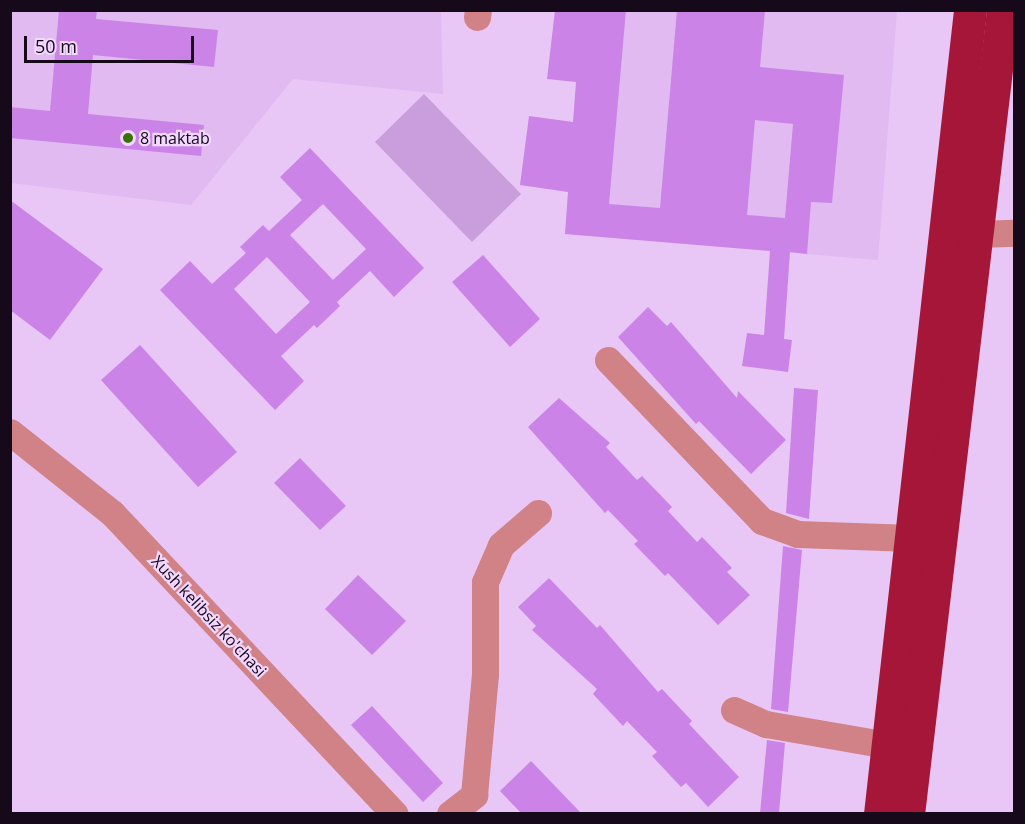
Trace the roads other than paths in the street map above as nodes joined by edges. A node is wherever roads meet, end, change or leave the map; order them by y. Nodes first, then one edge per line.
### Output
1 (970, 10) edge
2 (1004, 10) edge
3 (1014, 233) edge
4 (979, 234) junction
5 (608, 360) dead end
6 (10, 432) edge
7 (538, 513) dead end
8 (912, 538) junction
9 (734, 710) dead end
10 (888, 745) junction
11 (395, 813) edge
12 (450, 813) edge
13 (880, 813) edge
14 (908, 813) edge

1 - 8 highway
2 - 4 highway
3 - 4 street
4 - 14 highway
5 - 8 street
6 - 11 street, Xush kelibsiz ko'chasi
7 - 12 street
8 - 10 highway
9 - 10 street
10 - 13 highway

